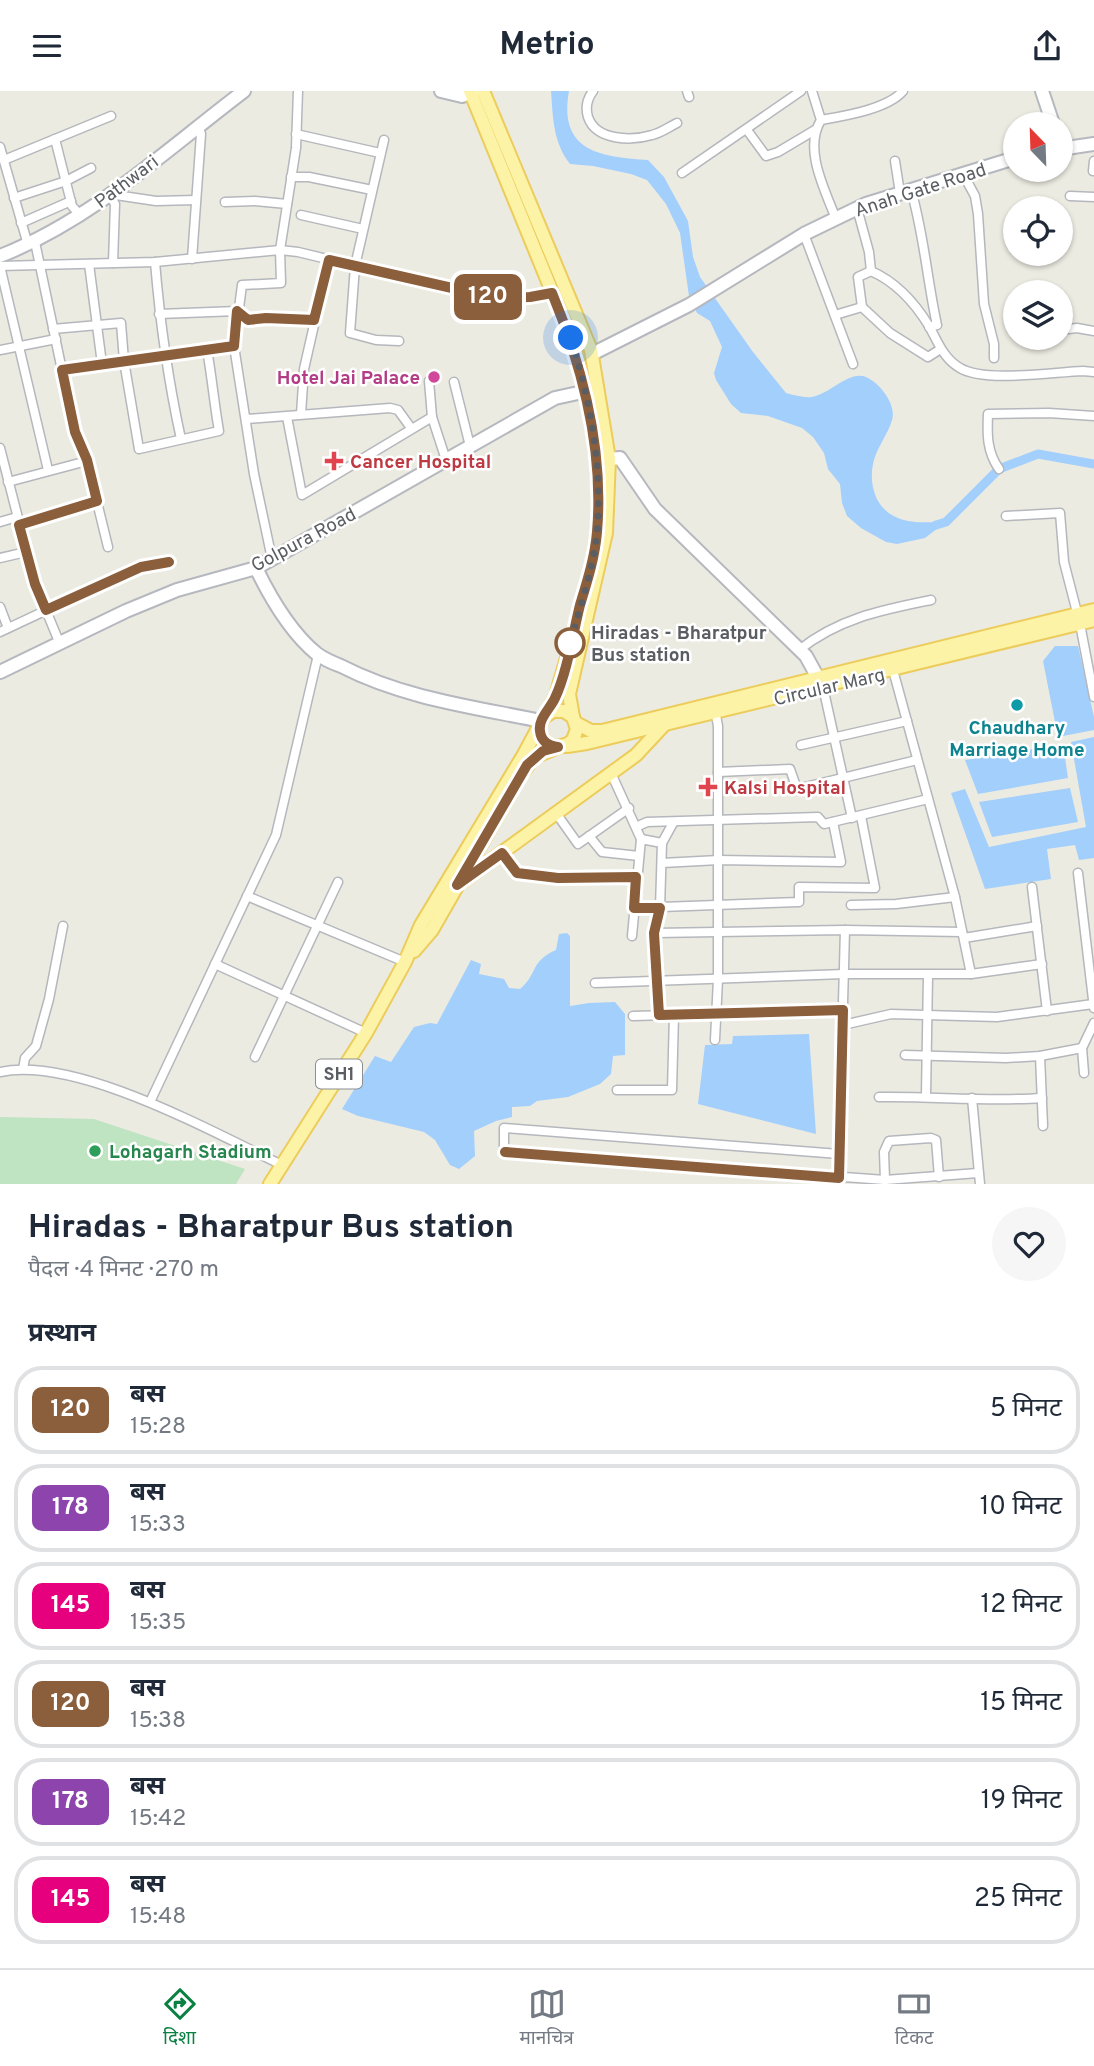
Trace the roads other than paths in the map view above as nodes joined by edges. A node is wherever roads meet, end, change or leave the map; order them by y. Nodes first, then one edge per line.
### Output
1 (244, 91) edge
2 (298, 91) edge
3 (440, 91) edge
4 (475, 91) edge
5 (593, 91) edge
6 (801, 91) edge
7 (812, 91) edge
8 (903, 91) edge
9 (1042, 91) edge
10 (1049, 112) edge
11 (111, 116) dead end
12 (821, 120) junction
13 (677, 123) dead end
14 (198, 126) junction
15 (747, 130) junction
16 (815, 130) junction
17 (296, 134) junction
18 (55, 139) junction
19 (384, 139) dead end
20 (1094, 144) edge
21 (1073, 146) edge
22 (0, 147) edge
23 (380, 153) junction
24 (4, 160) junction
25 (895, 161) dead end
26 (1094, 161) edge
27 (1003, 162) edge
28 (91, 167) dead end
29 (1093, 171) edge
30 (682, 173) dead end
31 (963, 174) junction
32 (291, 177) junction
33 (66, 181) junction
34 (372, 190) junction
35 (906, 192) junction
36 (109, 194) junction
37 (1073, 196) edge
38 (1094, 197) edge
39 (14, 198) junction
40 (196, 200) junction
41 (71, 201) junction
42 (225, 202) dead end
43 (287, 204) junction
44 (857, 208) junction
45 (80, 215) junction
46 (301, 215) dead end
47 (836, 219) junction
48 (21, 223) junction
49 (363, 229) junction
50 (804, 234) junction
51 (31, 243) junction
52 (280, 250) junction
53 (0, 256) edge
54 (191, 259) junction
55 (329, 260) junction
56 (155, 262) junction
57 (113, 263) junction
58 (89, 264) junction
59 (40, 265) junction
60 (0, 266) edge
61 (355, 266) junction
62 (871, 271) junction
63 (565, 290) junction
64 (552, 293) junction
65 (862, 307) junction
66 (237, 311) junction
67 (159, 314) junction
68 (835, 315) junction
69 (314, 320) junction
70 (97, 324) junction
71 (929, 327) junction
72 (1073, 328) edge
73 (53, 329) junction
74 (1094, 331) edge
75 (55, 339) junction
76 (399, 341) dead end
77 (234, 346) junction
78 (18, 347) junction
79 (0, 350) edge
80 (207, 350) junction
81 (939, 350) junction
82 (591, 352) junction
83 (165, 355) junction
84 (576, 355) junction
85 (994, 358) dead end
86 (124, 361) junction
87 (102, 364) junction
88 (853, 364) dead end
89 (62, 370) junction
90 (594, 371) junction
91 (1094, 372) edge
92 (580, 374) junction
93 (429, 381) dead end
94 (454, 382) dead end
95 (590, 390) junction
96 (302, 414) junction
97 (1094, 416) edge
98 (287, 417) junction
99 (432, 417) junction
100 (247, 419) junction
101 (411, 428) junction
102 (181, 439) junction
103 (470, 446) junction
104 (0, 448) edge
105 (87, 460) junction
106 (446, 460) junction
107 (603, 460) junction
108 (999, 469) dead end
109 (48, 470) junction
110 (9, 485) junction
111 (0, 491) edge
112 (97, 501) junction
113 (1006, 516) dead end
114 (18, 521) junction
115 (0, 522) edge
116 (108, 547) dead end
117 (26, 552) junction
118 (0, 558) edge
119 (272, 559) junction
120 (169, 562) dead end
121 (256, 568) junction
122 (931, 600) dead end
123 (0, 607) edge
124 (46, 610) junction
125 (1094, 610) edge
126 (1079, 619) junction
127 (1094, 620) edge
128 (4, 630) edge
129 (60, 644) junction
130 (799, 649) junction
131 (318, 655) junction
132 (893, 670) junction
133 (0, 672) edge
134 (1092, 676) edge
135 (820, 683) junction
136 (1094, 697) edge
137 (714, 708) junction
138 (574, 720) junction
139 (907, 721) junction
140 (541, 722) junction
141 (664, 725) junction
142 (835, 738) junction
143 (801, 745) dead end
144 (560, 747) junction
145 (917, 760) junction
146 (718, 772) junction
147 (611, 773) junction
148 (844, 779) junction
149 (928, 799) junction
150 (629, 808) junction
151 (556, 813) junction
152 (857, 817) junction
153 (718, 819) junction
154 (833, 822) junction
155 (673, 823) junction
156 (636, 827) junction
157 (589, 836) junction
158 (641, 839) junction
159 (662, 843) junction
160 (502, 853) junction
161 (639, 856) junction
162 (719, 860) junction
163 (662, 863) junction
164 (1077, 873) dead end
165 (636, 877) junction
166 (338, 882) dead end
167 (457, 885) junction
168 (1032, 887) dead end
169 (247, 896) junction
170 (955, 897) junction
171 (851, 905) dead end
172 (719, 906) junction
173 (634, 908) junction
174 (660, 908) junction
175 (63, 926) dead end
176 (318, 926) junction
177 (1037, 926) junction
178 (845, 930) junction
179 (719, 932) junction
180 (654, 933) junction
181 (963, 935) junction
182 (632, 936) dead end
183 (405, 962) junction
184 (215, 964) junction
185 (1042, 964) junction
186 (844, 974) junction
187 (971, 974) junction
188 (928, 975) junction
189 (719, 979) junction
190 (657, 981) junction
191 (595, 982) dead end
192 (284, 996) junction
193 (1094, 1006) edge
194 (843, 1010) junction
195 (1047, 1011) junction
196 (717, 1014) junction
197 (659, 1015) junction
198 (674, 1015) junction
199 (928, 1015) junction
200 (633, 1016) dead end
201 (1094, 1023) edge
202 (843, 1025) junction
203 (366, 1033) junction
204 (715, 1040) dead end
205 (1082, 1048) junction
206 (905, 1055) dead end
207 (927, 1055) junction
208 (1040, 1056) junction
209 (255, 1057) dead end
210 (23, 1069) junction
211 (0, 1072) edge
212 (1084, 1073) dead end
213 (617, 1090) dead end
214 (926, 1096) junction
215 (879, 1097) dead end
216 (972, 1098) junction
217 (1042, 1098) junction
218 (150, 1102) junction
219 (1043, 1126) dead end
220 (839, 1154) junction
221 (282, 1165) junction
222 (978, 1173) junction
223 (939, 1177) junction
224 (884, 1180) junction
225 (839, 1181) edge
226 (270, 1184) edge
227 (980, 1184) edge

1 - 14 street, Pathwari
2 - 17 street
3 - 4 street
4 - 63 main road
4 - 64 main road
5 - 13 street
6 - 15 street
7 - 12 street
8 - 12 street
9 - 10 street
11 - 18 street
12 - 16 street
14 - 36 street, Pathwari
14 - 40 street
15 - 16 street
15 - 30 street
16 - 47 street
17 - 23 street
17 - 32 street
18 - 24 street
18 - 33 street
19 - 23 street
20 - 21 street
22 - 24 street
23 - 34 street
24 - 39 street
25 - 35 street
26 - 29 street
27 - 31 street, Anah Gate Road
28 - 33 street
31 - 35 street, Anah Gate Road
31 - 85 street
32 - 34 street
32 - 43 street
33 - 39 street
33 - 41 street
34 - 49 street
35 - 44 street, Anah Gate Road
35 - 71 street
36 - 40 street
36 - 45 street, Pathwari
36 - 57 street
37 - 38 street
39 - 48 street
40 - 54 street
41 - 45 street
41 - 48 street
42 - 43 street
43 - 52 street
44 - 47 street, Anah Gate Road
44 - 62 street
45 - 51 street, Pathwari
46 - 49 street
47 - 50 street, Anah Gate Road
48 - 51 street
49 - 61 street
50 - 68 street
50 - 82 street, Anah Gate Road
51 - 53 street, Pathwari
51 - 59 street
52 - 54 street
52 - 55 street
52 - 66 street
54 - 56 street
55 - 61 street
55 - 69 street
56 - 57 street
56 - 67 street
57 - 58 street
58 - 59 street
58 - 70 street
59 - 60 street
59 - 73 street
60 - 78 street
61 - 64 street
61 - 76 street
62 - 65 street
62 - 71 street
63 - 64 street
63 - 82 main road
64 - 84 main road
65 - 68 street
65 - 81 street
66 - 67 street
66 - 69 street
66 - 77 street
67 - 83 street
68 - 88 street
69 - 96 street
70 - 73 street
70 - 86 street
70 - 87 street
71 - 81 street
72 - 74 street
73 - 75 street
75 - 78 street
75 - 89 street
77 - 80 street
77 - 100 street
78 - 79 street
78 - 109 street
80 - 83 street
80 - 102 street
81 - 91 street
82 - 84 main road
82 - 90 main road
83 - 86 street
83 - 102 street
84 - 92 main road
86 - 87 street
86 - 102 street
87 - 89 street
89 - 105 street
90 - 92 main road
90 - 95 main road
92 - 95 main road
93 - 99 street
94 - 103 street
95 - 103 street, Golpura Road
95 - 107 main road
96 - 98 street
96 - 101 street
97 - 108 street
98 - 100 street
98 - 101 street
99 - 101 street
99 - 106 street
100 - 119 street
103 - 106 street, Golpura Road
104 - 110 street
105 - 109 street
105 - 112 street
106 - 119 street, Golpura Road
107 - 130 street
107 - 138 main road
107 - 140 main road
109 - 110 street
110 - 111 street
110 - 114 street
112 - 114 street
112 - 116 street
113 - 126 street
114 - 115 street
114 - 117 street
117 - 118 street
117 - 124 street
119 - 121 street, Golpura Road
120 - 124 street
121 - 129 street, Golpura Road
121 - 131 street
122 - 130 street
123 - 128 street
124 - 128 street
124 - 129 street
125 - 126 main road, Circular Marg
126 - 127 main road, Circular Marg
126 - 132 main road, Circular Marg
126 - 134 street
126 - 135 main road, Circular Marg
129 - 133 street, Golpura Road
130 - 135 street
131 - 140 street
131 - 169 street
132 - 135 main road, Circular Marg
132 - 139 street
134 - 136 street
135 - 137 main road, Circular Marg
135 - 142 street
137 - 138 main road, Circular Marg
137 - 141 main road, Circular Marg
137 - 146 street
138 - 140 main road
138 - 144 main road
139 - 142 street
139 - 145 street
140 - 144 main road
140 - 183 main road, SH1
141 - 144 main road, Circular Marg
141 - 147 main road
142 - 143 street
142 - 148 street
144 - 167 main road, SH1
145 - 148 street
145 - 149 street
146 - 148 street
146 - 153 street
147 - 150 street
147 - 151 main road
148 - 152 street
149 - 152 street
149 - 170 street
150 - 156 street
150 - 157 street
151 - 157 street
151 - 160 main road
152 - 154 street
152 - 172 street
153 - 154 street
153 - 155 street
153 - 162 street
154 - 162 street
155 - 156 street
155 - 159 street
156 - 158 street
157 - 161 street
158 - 159 street
158 - 161 street
159 - 163 street
160 - 165 street
160 - 167 main road
161 - 165 street
162 - 163 street
162 - 172 street
163 - 174 street
164 - 193 street
165 - 173 street
166 - 176 street
167 - 183 main road, SH1
168 - 177 street
169 - 176 street
169 - 184 street
170 - 171 street
170 - 181 street
172 - 174 street
172 - 179 street
173 - 174 street
173 - 182 street
174 - 180 street
175 - 210 street
176 - 183 street
176 - 192 street
177 - 181 street
177 - 185 street
178 - 179 street
178 - 181 street
178 - 186 street
179 - 180 street
179 - 189 street
180 - 190 street
181 - 187 street
183 - 203 main road, SH1
184 - 192 street
184 - 218 street
185 - 187 street
185 - 195 street
186 - 188 street
186 - 189 street
186 - 194 street
187 - 188 street
188 - 199 street
189 - 190 street
189 - 196 street
190 - 191 street
190 - 197 street
192 - 203 street
192 - 209 street
193 - 195 street
194 - 196 street
194 - 202 street
195 - 199 street
196 - 198 street
196 - 204 street
197 - 198 street
197 - 200 street
198 - 213 street
199 - 202 street
199 - 207 street
201 - 205 street
202 - 220 street
203 - 221 main road, SH1
205 - 208 street
205 - 212 street
206 - 207 street
207 - 208 street
207 - 214 street
208 - 217 street
210 - 211 street
210 - 218 street
214 - 215 street
214 - 216 street
216 - 217 street
216 - 222 street
217 - 219 street
218 - 221 street
220 - 225 street
220 - 225 street
221 - 226 main road, SH1
222 - 223 street
222 - 227 street
223 - 224 street
223 - 224 street
224 - 225 street

